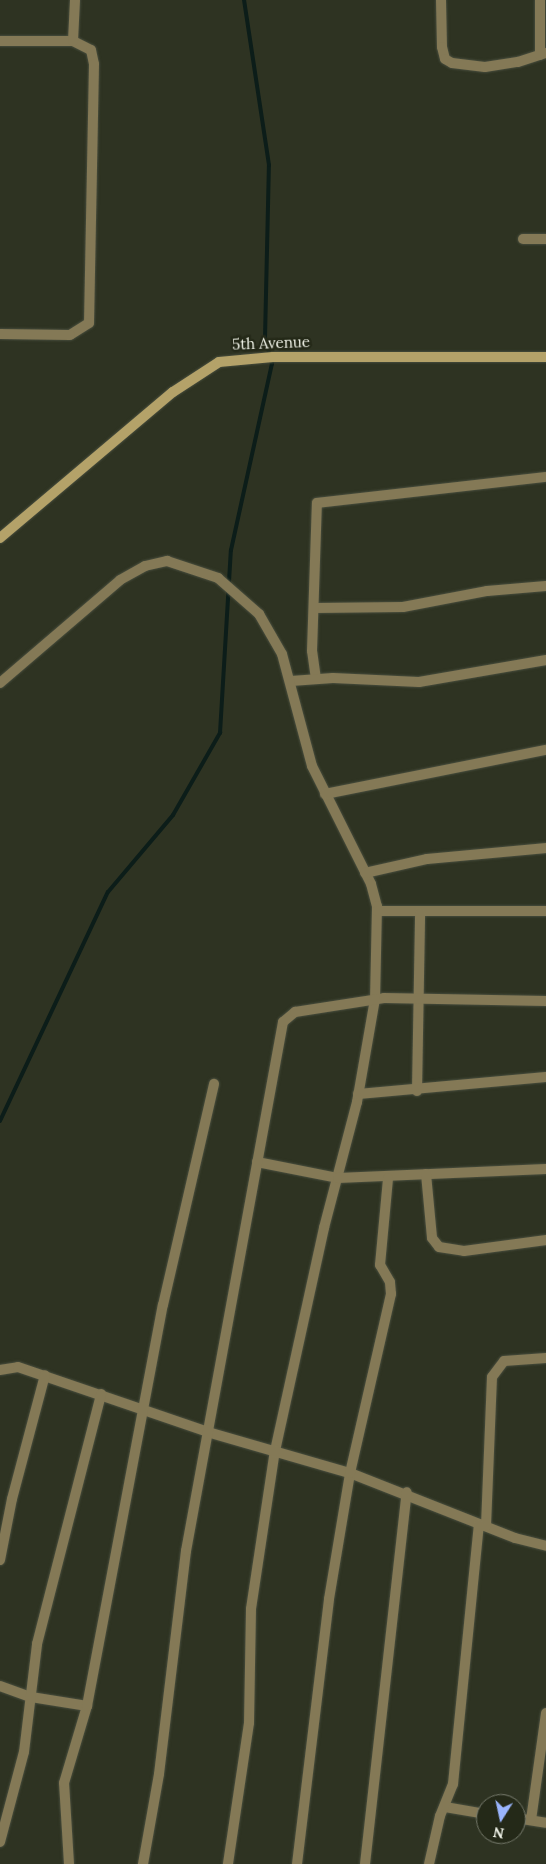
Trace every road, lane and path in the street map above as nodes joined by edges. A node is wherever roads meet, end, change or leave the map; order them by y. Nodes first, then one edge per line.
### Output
1 (75, 0) edge
2 (441, 0) edge
3 (540, 0) edge
4 (0, 40) edge
5 (73, 41) junction
6 (543, 54) edge
7 (546, 239) edge
8 (523, 240) dead end
9 (0, 334) edge
10 (546, 357) edge
11 (546, 477) edge
12 (0, 538) edge
13 (546, 586) edge
14 (315, 608) junction
15 (546, 660) edge
16 (316, 679) junction
17 (291, 681) junction
18 (0, 683) edge
19 (546, 750) edge
20 (325, 794) junction
21 (546, 848) edge
22 (365, 873) junction
23 (378, 911) junction
24 (546, 911) edge
25 (420, 913) junction
26 (417, 998) junction
27 (375, 999) junction
28 (546, 1001) edge
29 (546, 1077) edge
30 (214, 1084) dead end
31 (417, 1091) junction
32 (358, 1094) junction
33 (257, 1162) junction
34 (546, 1169) edge
35 (426, 1174) junction
36 (338, 1178) junction
37 (388, 1178) junction
38 (546, 1240) edge
39 (546, 1358) edge
40 (0, 1370) edge
41 (45, 1375) junction
42 (101, 1394) junction
43 (146, 1411) junction
44 (211, 1433) junction
45 (275, 1450) junction
46 (350, 1473) junction
47 (407, 1492) junction
48 (483, 1525) junction
49 (546, 1546) edge
50 (0, 1560) edge
51 (0, 1686) edge
52 (30, 1697) junction
53 (87, 1706) junction
54 (546, 1713) edge
55 (545, 1728) edge
56 (445, 1807) junction
57 (476, 1812) edge
58 (526, 1819) edge
59 (531, 1820) junction
60 (546, 1823) edge
61 (0, 1842) edge
62 (69, 1864) edge
63 (143, 1864) edge
64 (228, 1864) edge
65 (297, 1864) edge
66 (364, 1864) edge
67 (430, 1864) edge

1 - 5 street
2 - 6 street
3 - 6 street
4 - 5 street
5 - 9 street
7 - 8 street
10 - 12 street, 5th Avenue
11 - 14 street
13 - 14 street
14 - 16 street
15 - 16 street
16 - 17 street
17 - 18 street
17 - 20 street
19 - 20 street
20 - 22 street
21 - 22 street
22 - 23 street
23 - 25 street
23 - 27 street
24 - 25 street
25 - 26 street
26 - 27 street
26 - 28 street
26 - 31 street
27 - 32 street
27 - 33 street
29 - 31 street
30 - 43 street
31 - 32 street
32 - 36 street
33 - 36 street
33 - 44 street
34 - 35 street
35 - 37 street
35 - 38 street
36 - 37 street
36 - 45 street
37 - 46 street
39 - 48 street
40 - 41 street
41 - 42 street
41 - 50 street
42 - 43 street
42 - 52 street
43 - 44 street
43 - 53 street
44 - 45 street
44 - 63 street
45 - 46 street
45 - 64 street
46 - 47 street
46 - 65 street
47 - 48 street
47 - 66 street
48 - 49 street
48 - 56 street
51 - 52 street
52 - 53 street
52 - 61 street
53 - 62 street
54 - 55 street
55 - 59 street
56 - 57 street
56 - 67 street
58 - 59 street
59 - 60 street

